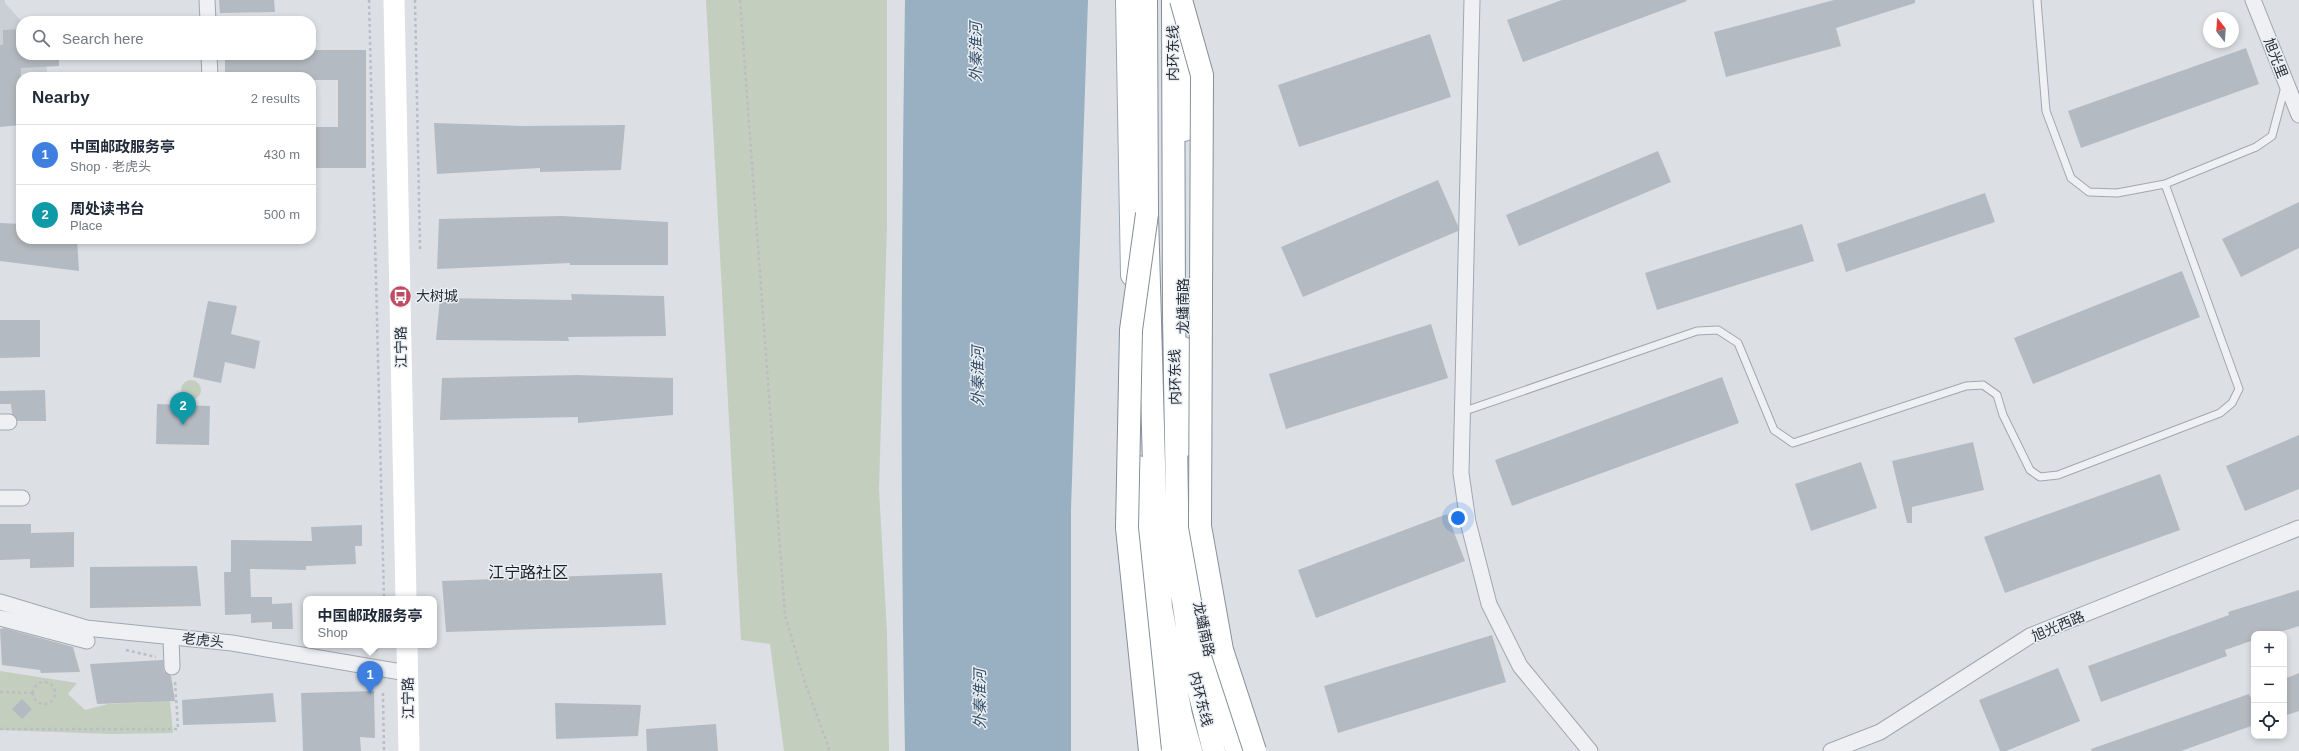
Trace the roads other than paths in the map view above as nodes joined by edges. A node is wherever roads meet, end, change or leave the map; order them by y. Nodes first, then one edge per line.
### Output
1 (207, 0) edge
2 (394, 0) edge
3 (1127, 0) edge
4 (1131, 0) edge
5 (1146, 0) edge
6 (1173, 0) edge
7 (1182, 0) edge
8 (1185, 0) edge
9 (1472, 0) edge
10 (2037, 0) edge
11 (2253, 0) edge
12 (208, 16) edge
13 (209, 60) edge
14 (210, 72) edge
15 (1146, 76) junction
16 (2286, 84) junction
17 (2299, 115) edge
18 (2165, 184) junction
19 (1147, 214) junction
20 (1462, 412) junction
21 (0, 498) edge
22 (22, 498) dead end
23 (2299, 528) edge
24 (406, 596) edge
25 (0, 602) edge
26 (0, 618) edge
27 (171, 637) junction
28 (87, 641) dead end
29 (407, 648) edge
30 (172, 664) road end
31 (407, 672) junction
32 (408, 751) edge
33 (1150, 751) edge
34 (1173, 751) edge
35 (1191, 751) edge
36 (1214, 751) edge
37 (1237, 751) edge
38 (1255, 751) edge
39 (1590, 751) edge
40 (1831, 751) edge

1 - 12 street
2 - 24 street, 江宁路
3 - 34 main road
4 - 15 main road
5 - 15 main road, 内环东线
6 - 36 main road, 内环东线
7 - 38 main road, bridge
8 - 37 main road, 龙蟠南路
9 - 20 street
10 - 18 lane
11 - 16 street, 旭光里
13 - 14 street
15 - 19 main road, 内环东线
16 - 17 street, 旭光里
16 - 18 lane
18 - 20 lane
19 - 33 main road, bridge
19 - 35 main road, 内环东线, bridge
20 - 39 street
21 - 22 street
23 - 40 street, 旭光西路
25 - 27 street, 老虎头
26 - 28 street
27 - 30 street
27 - 31 street, 老虎头
29 - 31 street, 江宁路
31 - 32 street, 江宁路

